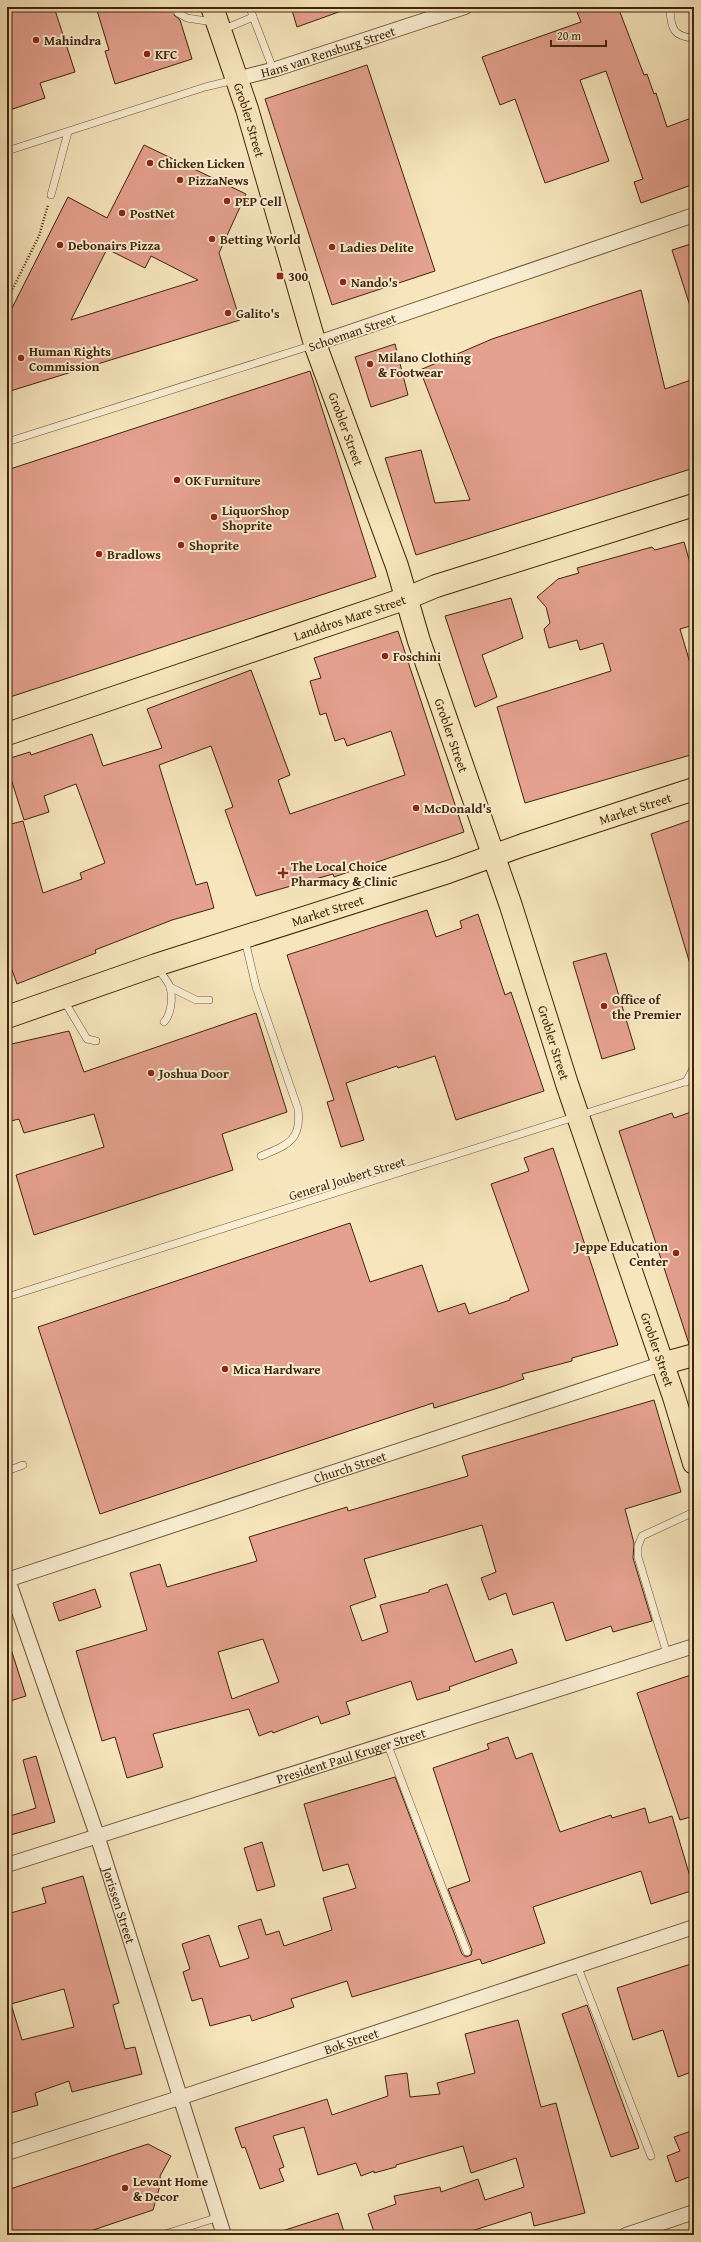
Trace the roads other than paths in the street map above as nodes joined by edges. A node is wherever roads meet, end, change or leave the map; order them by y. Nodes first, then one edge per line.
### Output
1 (250, 7) edge
2 (465, 7) edge
3 (674, 7) edge
4 (178, 13) dead end
5 (253, 17) junction
6 (216, 20) edge
7 (694, 38) edge
8 (273, 69) junction
9 (236, 79) junction
10 (68, 132) junction
11 (7, 151) edge
12 (51, 195) road end
13 (694, 215) edge
14 (315, 344) junction
15 (7, 442) edge
16 (694, 505) edge
17 (407, 598) junction
18 (7, 734) edge
19 (694, 789) edge
20 (493, 857) junction
21 (244, 936) junction
22 (156, 965) junction
23 (170, 988) junction
24 (61, 998) junction
25 (209, 1000) dead end
26 (7, 1017) edge
27 (164, 1022) dead end
28 (96, 1041) dead end
29 (694, 1067) edge
30 (694, 1079) edge
31 (686, 1082) junction
32 (580, 1116) junction
33 (261, 1156) dead end
34 (7, 1297) edge
35 (694, 1355) edge
36 (661, 1364) junction
37 (694, 1463) edge
38 (23, 1465) dead end
39 (7, 1471) edge
40 (694, 1512) edge
41 (7, 1579) edge
42 (694, 1646) edge
43 (667, 1654) junction
44 (387, 1743) junction
45 (96, 1835) junction
46 (7, 1865) edge
47 (694, 1927) edge
48 (467, 1952) dead end
49 (577, 1965) junction
50 (182, 2097) junction
51 (7, 2153) edge
52 (652, 2156) dead end
53 (694, 2212) edge
54 (219, 2217) junction
55 (162, 2235) edge
56 (224, 2235) edge
57 (626, 2235) edge

1 - 5 lane
2 - 8 street, Hans van Rensburg Street
3 - 7 lane
4 - 6 lane
5 - 6 lane
5 - 8 lane
6 - 9 main road, Grobler Street
8 - 9 street, Hans van Rensburg Street
9 - 10 lane, Hans van Rensburg Street
9 - 14 main road, Grobler Street
10 - 11 lane, Hans van Rensburg Street
10 - 12 lane
13 - 14 street, Schoeman Street
14 - 15 lane, Schoeman Street
14 - 17 main road, Grobler Street
16 - 17 main road, Landdros Mare Street
17 - 18 main road, Landdros Mare Street
17 - 20 main road, Grobler Street
19 - 20 main road, Market Street
20 - 21 main road, Market Street
20 - 32 main road, Grobler Street
21 - 22 main road, Market Street
21 - 33 lane
22 - 23 lane
22 - 24 main road, Market Street
23 - 25 lane
23 - 27 lane
24 - 26 main road, Market Street
24 - 28 lane
29 - 31 lane
30 - 31 lane, General Joubert Street
31 - 32 lane, General Joubert Street
32 - 34 lane, General Joubert Street
32 - 36 main road, Grobler Street
35 - 36 main road, Church Street
36 - 37 main road, Grobler Street
36 - 41 street, Church Street
38 - 39 lane
40 - 43 lane
41 - 45 street, Jorissen Street
42 - 43 street, President Paul Kruger Street
43 - 44 street, President Paul Kruger Street
44 - 45 street, President Paul Kruger Street
44 - 48 lane
45 - 46 street, President Paul Kruger Street
45 - 50 street, Jorissen Street
47 - 49 street, Bok Street
49 - 50 street, Bok Street
49 - 52 lane
50 - 51 street, Bok Street
50 - 54 street, Jorissen Street
53 - 57 street
54 - 55 lane
54 - 56 street, Jorissen Street

